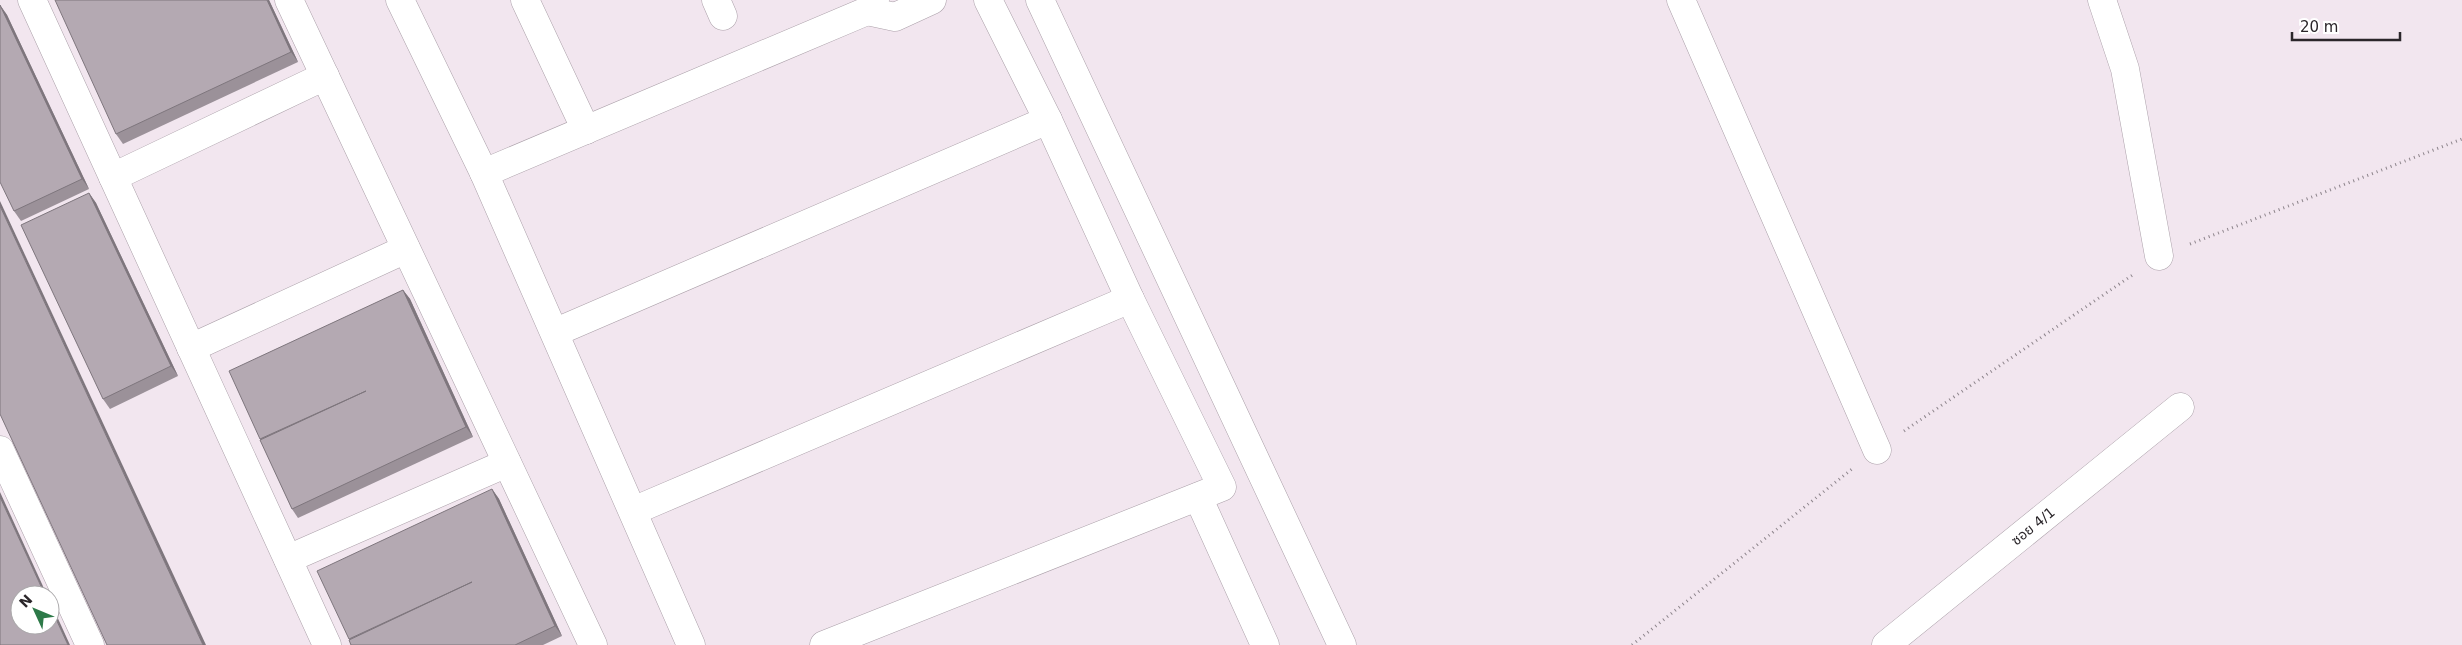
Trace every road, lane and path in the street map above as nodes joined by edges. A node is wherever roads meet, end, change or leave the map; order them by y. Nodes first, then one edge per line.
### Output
1 (32, 0) edge
2 (289, 0) edge
3 (400, 0) edge
4 (525, 0) edge
5 (932, 0) edge
6 (988, 0) edge
7 (1040, 0) edge
8 (1681, 0) edge
9 (2102, 0) edge
10 (871, 5) edge
11 (325, 76) junction
12 (1048, 120) junction
13 (586, 130) junction
14 (2462, 139) edge
15 (484, 173) junction
16 (113, 177) junction
17 (406, 249) junction
18 (2159, 256) junction
19 (1130, 299) junction
20 (556, 332) junction
21 (191, 348) junction
22 (2180, 406) dead end
23 (0, 450) edge
24 (1877, 450) junction
25 (507, 463) junction
26 (1198, 497) junction
27 (633, 511) junction
28 (288, 559) junction
29 (90, 645) edge
30 (327, 645) edge
31 (593, 645) edge
32 (691, 645) edge
33 (824, 645) edge
34 (1265, 645) edge
35 (1342, 645) edge
36 (1632, 645) edge
37 (1886, 645) edge

1 - 16 street
2 - 11 street
3 - 15 street
4 - 13 street
5 - 10 street
6 - 12 street
7 - 35 street
8 - 24 street
9 - 18 street
10 - 13 street
11 - 16 street
11 - 17 street
12 - 19 street
12 - 20 street
13 - 15 street
14 - 18 path
15 - 20 street
16 - 21 street
17 - 21 street
17 - 25 street
18 - 24 path
19 - 26 street
19 - 27 street
20 - 27 street
21 - 28 street
22 - 37 street, ซอย 4/1
23 - 29 street
24 - 36 path
25 - 28 street
25 - 31 street
26 - 33 street
26 - 34 street
27 - 32 street
28 - 30 street

